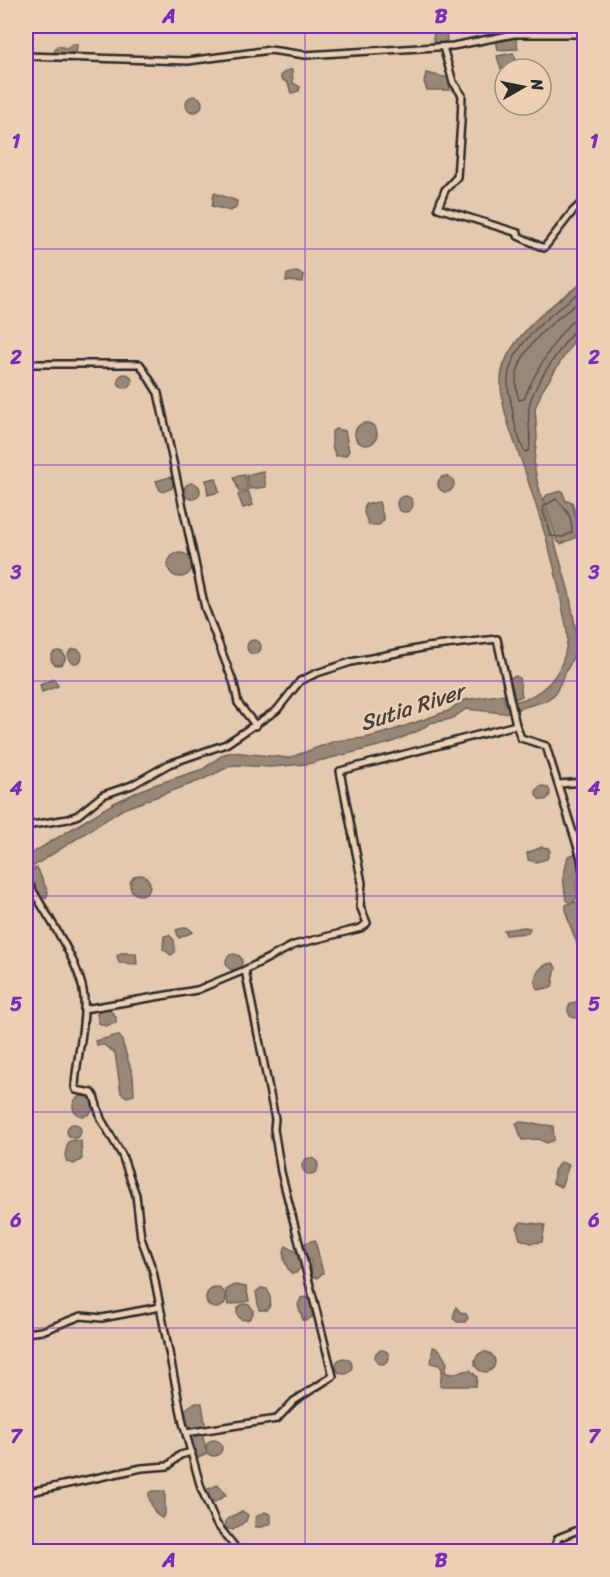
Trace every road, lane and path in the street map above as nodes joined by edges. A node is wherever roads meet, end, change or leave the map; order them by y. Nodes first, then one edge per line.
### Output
1 (585, 34) edge
2 (443, 47) junction
3 (26, 56) edge
4 (585, 201) edge
5 (26, 364) edge
6 (516, 725) junction
7 (256, 726) junction
8 (585, 782) edge
9 (559, 784) junction
10 (26, 826) edge
11 (26, 879) edge
12 (585, 880) edge
13 (245, 970) junction
14 (84, 1009) junction
15 (160, 1307) junction
16 (26, 1333) edge
17 (186, 1433) junction
18 (192, 1452) junction
19 (26, 1493) edge
20 (585, 1523) edge
21 (238, 1551) edge
22 (547, 1551) edge

1 - 2 street
2 - 3 street
2 - 4 street
5 - 7 street
6 - 7 street
6 - 9 street
6 - 13 street
7 - 10 street
8 - 9 street
9 - 12 street
11 - 14 street
13 - 14 street
13 - 17 street
14 - 15 street
15 - 16 street
15 - 17 street
17 - 18 street
18 - 19 street
18 - 21 street
20 - 22 street

